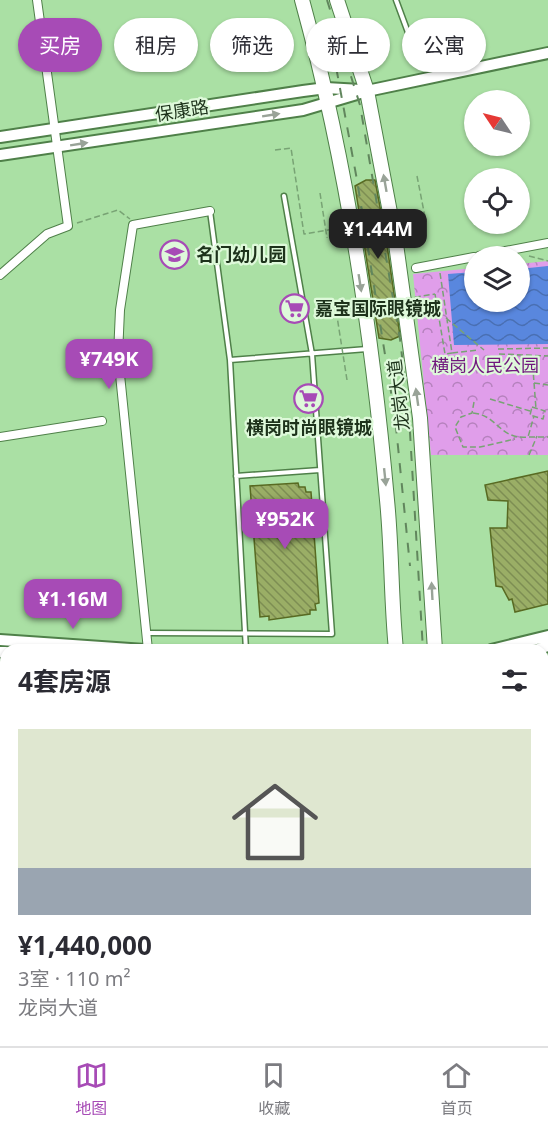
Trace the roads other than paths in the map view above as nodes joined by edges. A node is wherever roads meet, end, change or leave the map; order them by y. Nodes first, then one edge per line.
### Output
1 (38, 0) edge
2 (302, 0) edge
3 (337, 0) edge
4 (396, 0) edge
5 (403, 18) edge
6 (548, 53) edge
7 (326, 88) junction
8 (367, 91) junction
9 (330, 103) junction
10 (56, 128) junction
11 (0, 137) edge
12 (58, 147) junction
13 (0, 155) edge
14 (284, 196) dead end
15 (210, 211) joint
16 (548, 243) edge
17 (530, 246) edge
18 (464, 259) edge
19 (14, 263) junction
20 (0, 265) edge
21 (416, 268) dead end
22 (0, 275) edge
23 (370, 349) junction
24 (312, 354) junction
25 (230, 360) junction
26 (102, 421) dead end
27 (0, 437) edge
28 (320, 470) junction
29 (237, 476) junction
30 (147, 633) junction
31 (246, 635) junction
32 (548, 636) edge
33 (0, 640) edge
34 (59, 644) edge
35 (147, 644) edge
36 (246, 644) edge
37 (396, 644) edge
38 (435, 644) edge
39 (515, 644) edge

1 - 10 street
2 - 7 highway, 龙岗大道
3 - 8 highway, 龙岗大道
4 - 5 lane
6 - 8 street, 保康路
7 - 8 street, 保康路
7 - 9 highway, 龙岗大道
7 - 10 street, 保康路
8 - 9 street, 保康路
38 -> 8 highway, 龙岗大道
12 -> 9 street, 保康路
9 -> 23 highway, 龙岗大道
10 - 11 street, 保康路
10 - 12 street
12 - 13 street, 保康路
12 - 19 street
14 - 24 lane
15 - 25 lane
15 - 30 street
16 - 17 street
18 - 21 street
19 - 20 street
19 - 22 street
23 - 24 lane
23 -> 37 highway, 龙岗大道
24 - 25 lane
24 - 28 lane
25 - 29 lane
26 - 27 street
28 - 29 lane
28 - 31 lane
29 - 31 lane
30 - 31 lane
30 - 35 street
31 - 36 lane
32 - 39 street
33 - 34 street

